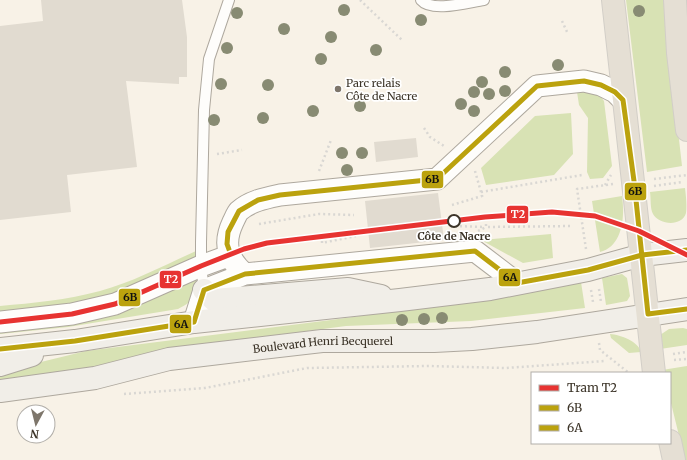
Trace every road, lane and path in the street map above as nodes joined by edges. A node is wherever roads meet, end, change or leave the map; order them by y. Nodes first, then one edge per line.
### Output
1 (229, 0) edge
2 (360, 0) edge
3 (421, 0) edge
4 (484, 0) edge
5 (613, 0) edge
6 (675, 0) edge
7 (562, 21) dead end
8 (568, 34) dead end
9 (403, 41) dead end
10 (623, 100) junction
11 (424, 128) dead end
12 (687, 130) edge
13 (331, 140) dead end
14 (446, 147) dead end
15 (242, 150) dead end
16 (214, 155) dead end
17 (473, 165) dead end
18 (582, 175) dead end
19 (687, 175) edge
20 (317, 176) dead end
21 (648, 180) dead end
22 (682, 182) dead end
23 (605, 185) dead end
24 (650, 187) dead end
25 (481, 192) junction
26 (452, 205) dead end
27 (354, 215) dead end
28 (258, 224) dead end
29 (455, 226) dead end
30 (572, 226) dead end
31 (356, 236) dead end
32 (322, 241) dead end
33 (586, 249) dead end
34 (687, 250) edge
35 (231, 255) junction
36 (642, 255) junction
37 (201, 266) junction
38 (245, 274) junction
39 (517, 283) junction
40 (599, 287) dead end
41 (204, 290) junction
42 (400, 300) junction
43 (601, 306) dead end
44 (687, 309) edge
45 (648, 314) junction
46 (0, 322) edge
47 (194, 322) junction
48 (598, 339) dead end
49 (76, 341) junction
50 (0, 349) edge
51 (687, 359) edge
52 (605, 361) dead end
53 (673, 361) dead end
54 (0, 365) edge
55 (628, 372) edge
56 (654, 372) edge
57 (0, 391) edge
58 (123, 394) dead end
59 (671, 444) edge
60 (674, 460) edge

1 - 37 lane
2 - 9 path
3 - 4 lane
5 - 10 main road
6 - 12 main road
7 - 8 path
10 - 35 street
10 - 36 main road
11 - 14 path
13 - 20 path
15 - 16 path
17 - 25 path
18 - 25 path
19 - 21 path
22 - 24 path
23 - 33 path
25 - 26 path
27 - 28 path
29 - 30 path
31 - 32 path
34 - 36 main road
35 - 37 street
35 - 38 street
36 - 39 main road
36 - 45 main road
37 - 41 lane
37 - 46 street
38 - 39 street
38 - 41 street
39 - 42 main road
40 - 43 path
41 - 42 main road
41 - 47 street
42 - 47 main road
44 - 45 main road, Boulevard Henri Becquerel
45 - 56 main road
45 - 57 main road, Boulevard Henri Becquerel
47 - 49 main road
48 - 55 path
49 - 50 main road
49 - 54 main road
51 - 53 path
52 - 58 path
59 - 60 main road

